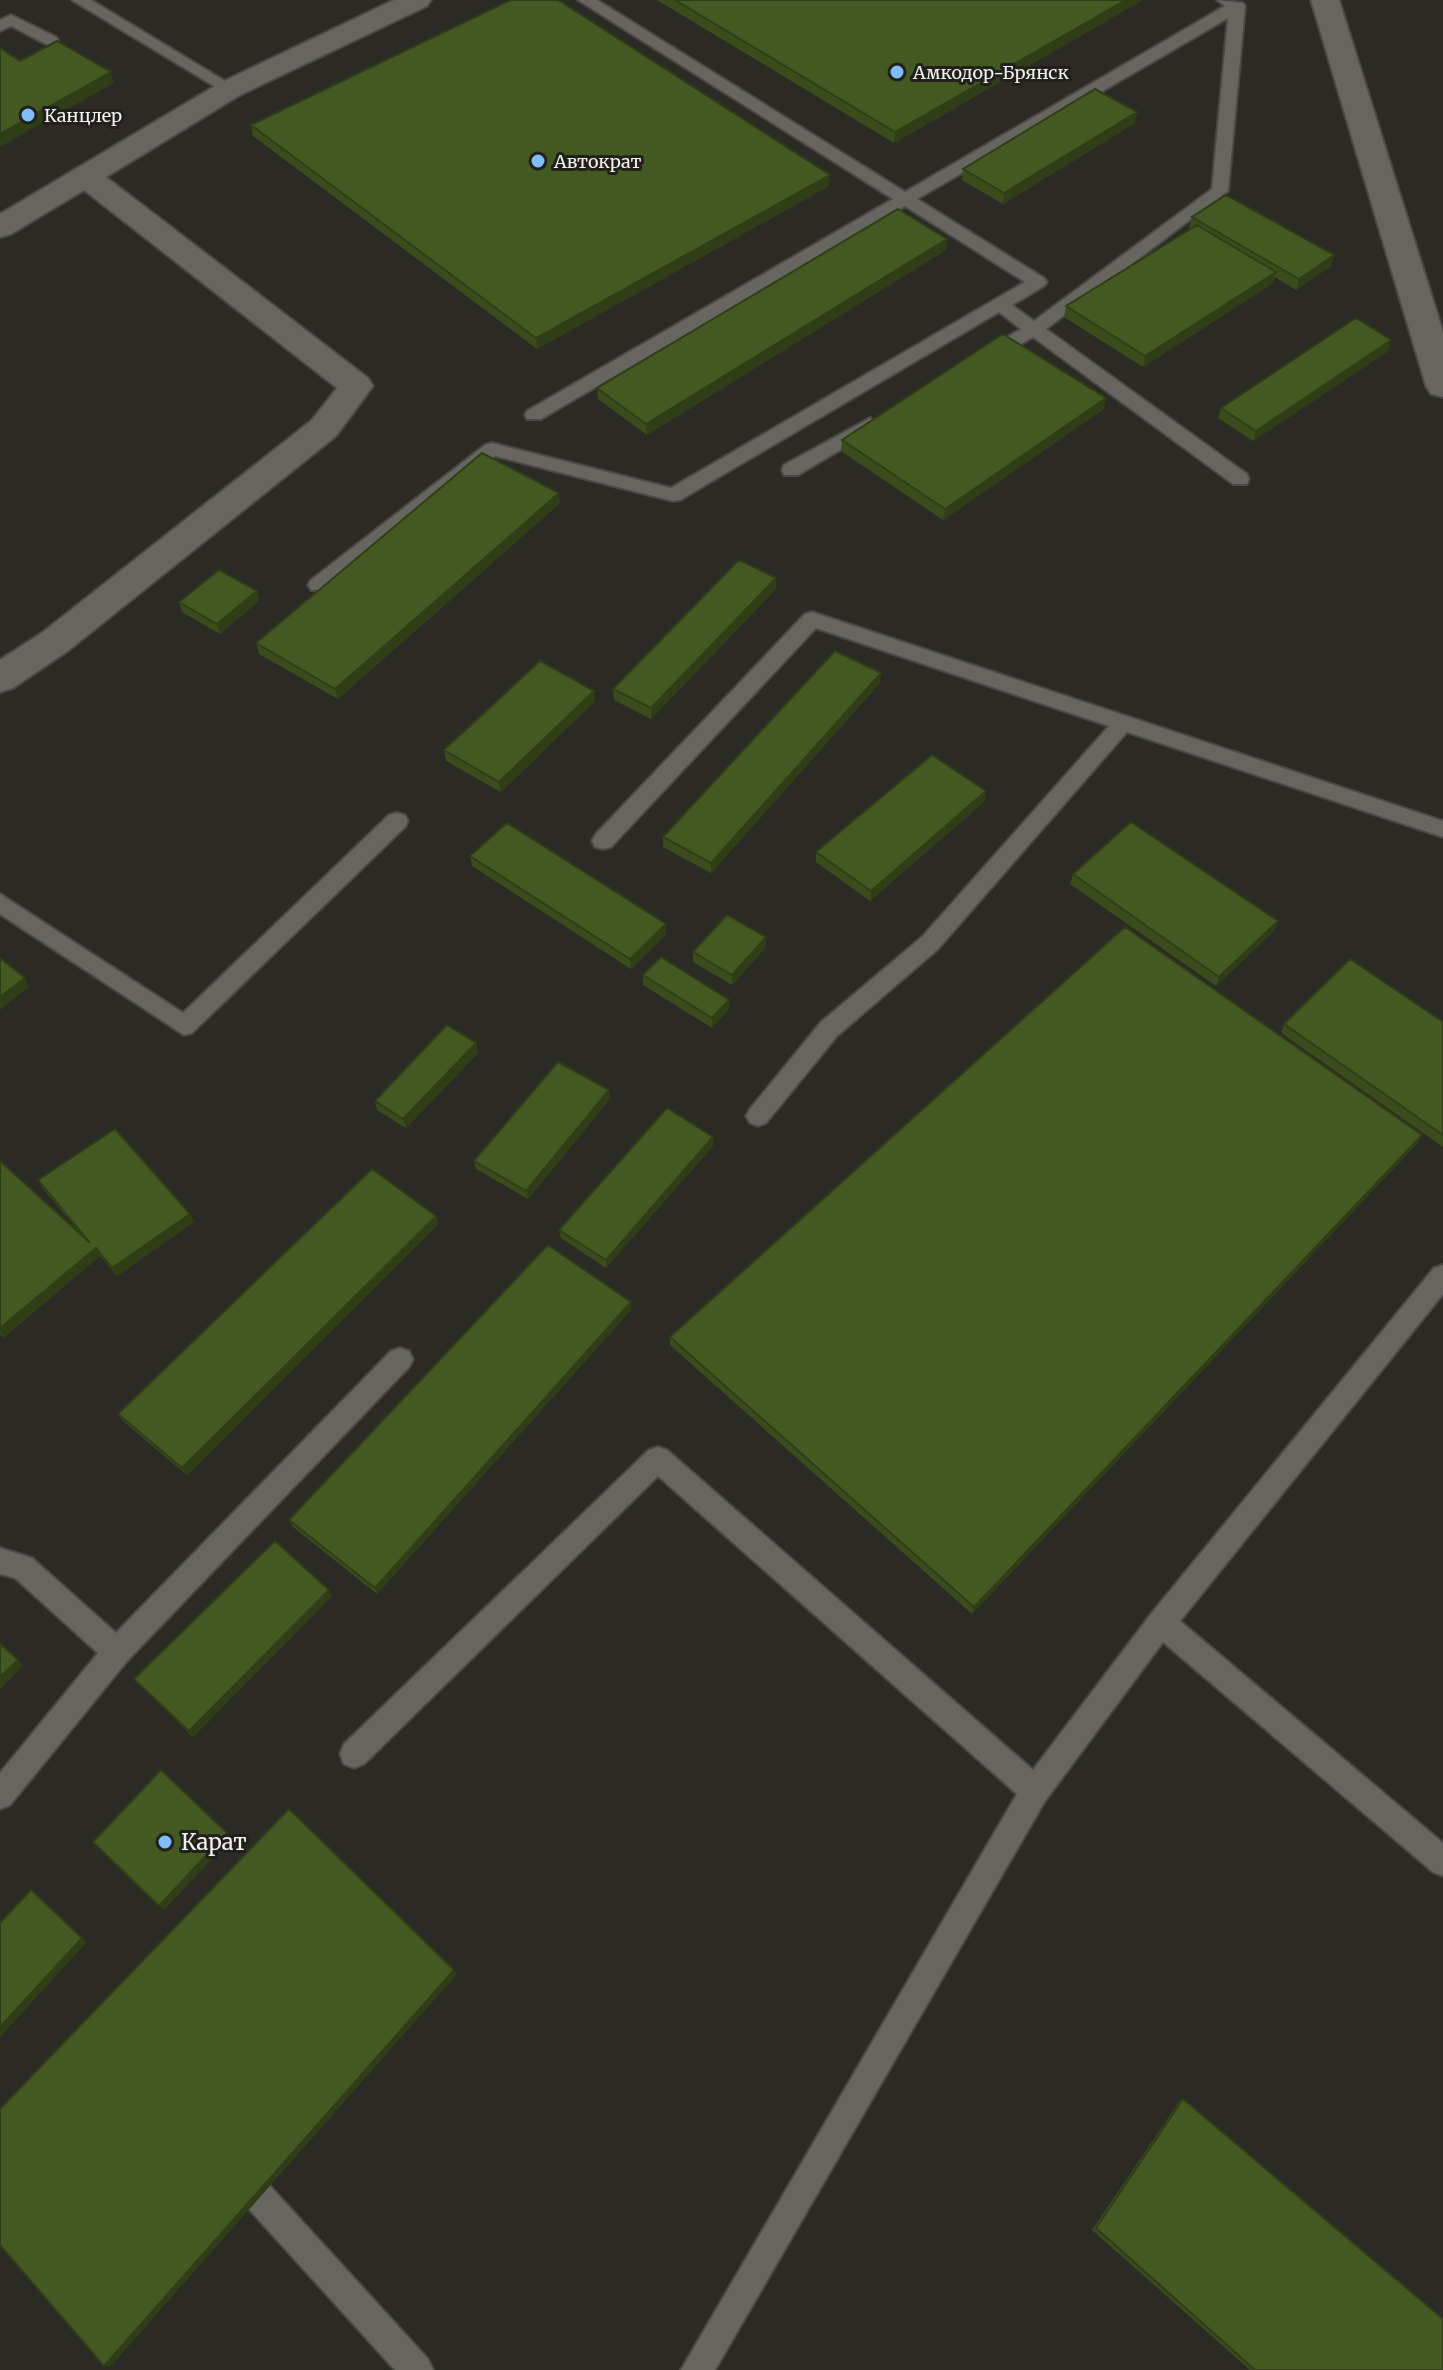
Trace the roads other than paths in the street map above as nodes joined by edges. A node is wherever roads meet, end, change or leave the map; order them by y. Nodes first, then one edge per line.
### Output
1 (80, 0) edge
2 (417, 0) edge
3 (586, 0) edge
4 (1325, 0) edge
5 (1231, 3) edge
6 (0, 26) edge
7 (50, 40) dead end
8 (230, 89) junction
9 (87, 177) junction
10 (906, 199) junction
11 (0, 227) edge
12 (999, 304) junction
13 (1034, 329) junction
14 (966, 368) edge
15 (1443, 386) edge
16 (534, 415) dead end
17 (885, 415) edge
18 (791, 470) dead end
19 (1240, 479) dead end
20 (318, 585) dead end
21 (0, 678) edge
22 (1123, 723) junction
23 (397, 821) dead end
24 (1443, 829) edge
25 (603, 841) dead end
26 (0, 903) edge
27 (758, 1116) dead end
28 (1443, 1276) edge
29 (400, 1359) dead end
30 (0, 1561) edge
31 (1161, 1623) junction
32 (117, 1652) junction
33 (354, 1754) dead end
34 (1035, 1791) junction
35 (0, 1795) edge
36 (1443, 1862) edge
37 (249, 2186) edge
38 (417, 2370) edge
39 (697, 2370) edge

1 - 8 lane
2 - 8 street
3 - 10 lane
4 - 15 street
5 - 10 lane
5 - 13 lane
6 - 7 lane
8 - 9 street
9 - 11 street
9 - 21 street
10 - 12 lane
10 - 16 lane
12 - 13 lane
12 - 20 lane
13 - 14 lane
13 - 19 lane
17 - 18 lane
22 - 24 lane
22 - 25 lane
22 - 27 lane
23 - 26 lane
28 - 31 lane
29 - 32 lane
30 - 32 lane
31 - 34 lane
31 - 36 lane
32 - 35 lane
33 - 34 lane
34 - 39 lane
37 - 38 lane

